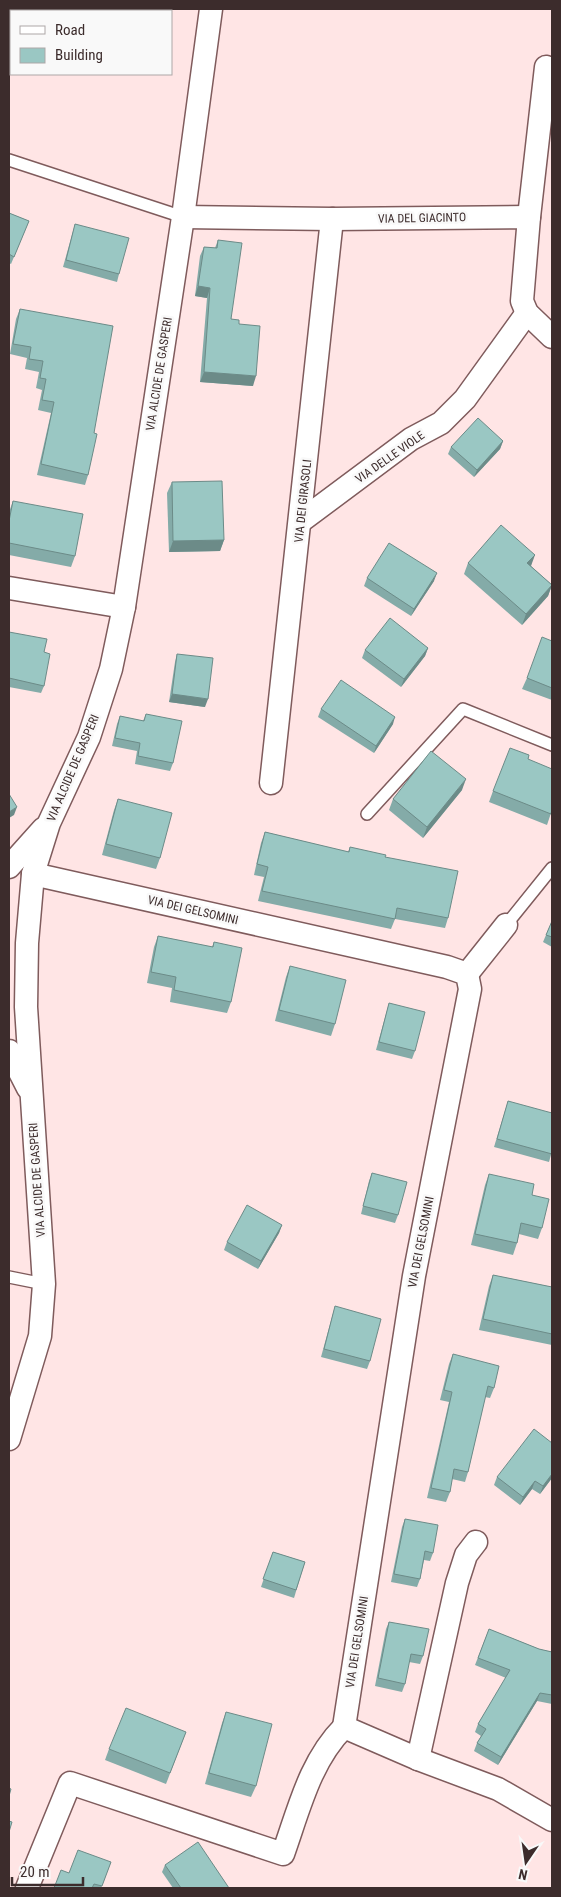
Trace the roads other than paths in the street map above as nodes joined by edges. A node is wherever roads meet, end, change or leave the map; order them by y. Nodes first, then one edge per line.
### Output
1 (211, 9) edge
2 (546, 68) dead end
3 (9, 160) edge
4 (183, 217) junction
5 (529, 217) junction
6 (332, 219) junction
7 (527, 313) junction
8 (552, 337) edge
9 (301, 521) junction
10 (9, 588) edge
11 (124, 607) junction
12 (552, 745) edge
13 (271, 784) dead end
14 (367, 814) dead end
15 (49, 823) junction
16 (9, 867) edge
17 (552, 868) edge
18 (33, 874) junction
19 (506, 925) joint
20 (18, 943) edge
21 (467, 974) junction
22 (9, 1051) edge
23 (32, 1096) junction
24 (9, 1277) edge
25 (44, 1284) junction
26 (9, 1439) edge
27 (476, 1542) dead end
28 (344, 1726) junction
29 (418, 1759) junction
30 (552, 1820) edge
31 (26, 1888) edge

1 - 4 street, VIA ALCIDE DE GASPERI
2 - 5 street
3 - 4 lane
4 - 6 street, VIA DEL GIACINTO
4 - 11 street, VIA ALCIDE DE GASPERI
5 - 6 street, VIA DEL GIACINTO
5 - 7 street
6 - 9 street, VIA DEI GIRASOLI
7 - 8 street
7 - 9 street, VIA DELLE VIOLE
9 - 13 street, VIA DEI GIRASOLI
10 - 11 street
11 - 15 street, VIA ALCIDE DE GASPERI
12 - 14 lane
15 - 16 street
15 - 18 street, VIA ALCIDE DE GASPERI
17 - 19 lane
18 - 20 street, VIA ALCIDE DE GASPERI
18 - 21 street, VIA DEI GELSOMINI
19 - 21 street
20 - 23 street, VIA ALCIDE DE GASPERI
21 - 28 street, VIA DEI GELSOMINI
22 - 23 street
23 - 25 street, VIA ALCIDE DE GASPERI
24 - 25 lane
25 - 26 street, VIA ALCIDE DE GASPERI
27 - 29 street
28 - 29 street
28 - 31 street
29 - 30 street

